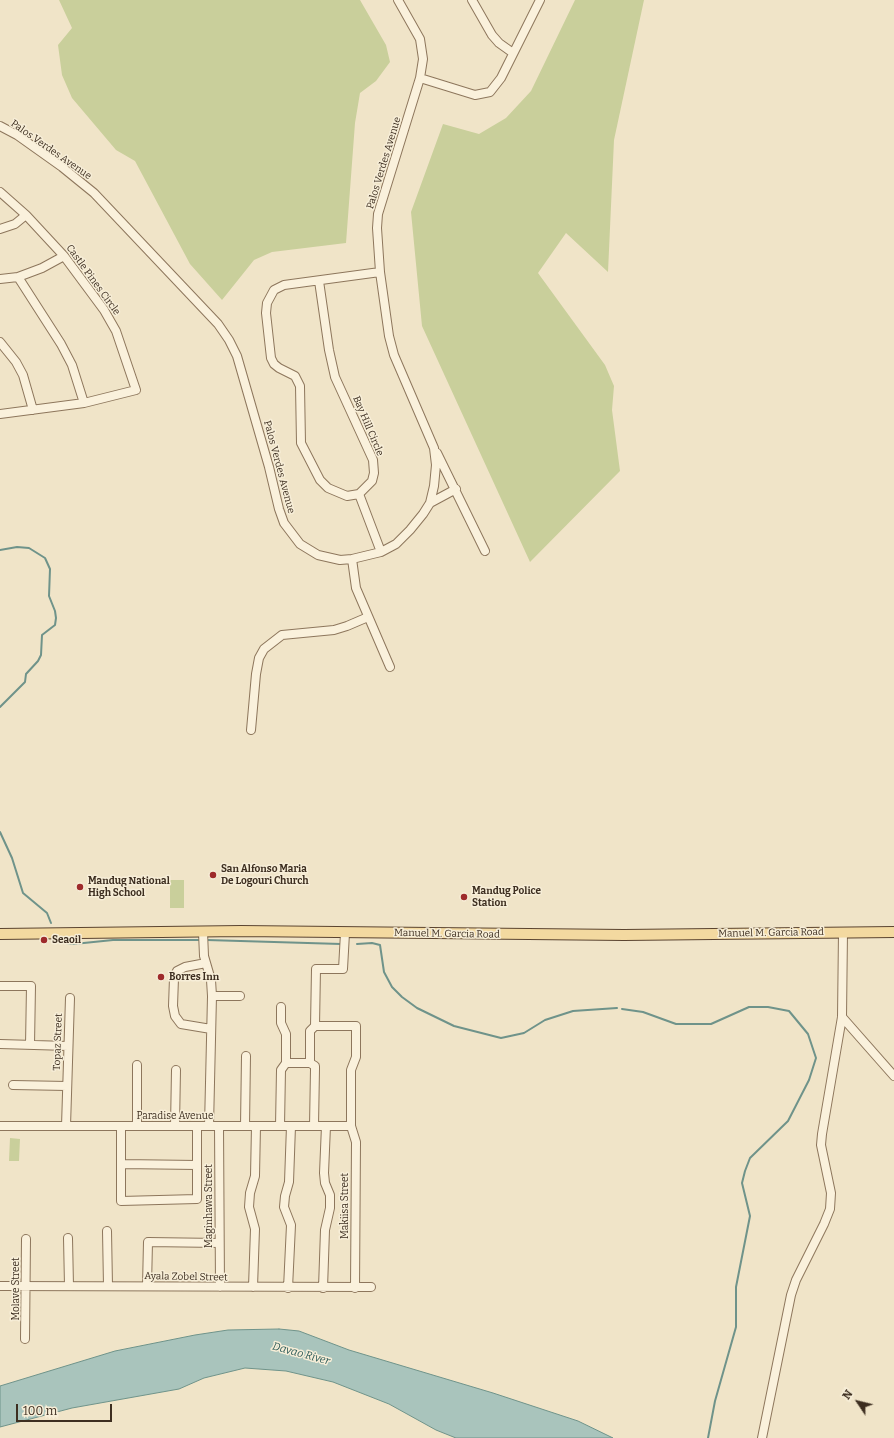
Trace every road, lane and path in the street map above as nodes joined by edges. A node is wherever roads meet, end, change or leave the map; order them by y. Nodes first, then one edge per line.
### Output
1 (398, 0) edge
2 (472, 0) edge
3 (540, 0) edge
4 (513, 53) junction
5 (420, 78) junction
6 (0, 126) edge
7 (0, 192) edge
8 (26, 215) junction
9 (0, 229) edge
10 (64, 256) junction
11 (380, 272) junction
12 (18, 277) junction
13 (0, 279) edge
14 (319, 281) junction
15 (0, 342) edge
16 (84, 403) junction
17 (33, 410) junction
18 (0, 414) edge
19 (434, 448) junction
20 (456, 489) junction
21 (359, 494) junction
22 (430, 503) junction
23 (485, 551) dead end
24 (381, 552) junction
25 (352, 559) junction
26 (368, 617) junction
27 (390, 666) dead end
28 (251, 730) dead end
29 (203, 932) junction
30 (843, 932) junction
31 (894, 932) edge
32 (345, 933) junction
33 (0, 934) edge
34 (206, 963) junction
35 (0, 986) edge
36 (212, 996) junction
37 (240, 996) dead end
38 (70, 998) dead end
39 (281, 1007) dead end
40 (842, 1017) junction
41 (315, 1026) junction
42 (211, 1028) junction
43 (0, 1044) edge
44 (30, 1045) junction
45 (68, 1046) junction
46 (246, 1056) dead end
47 (286, 1063) junction
48 (310, 1063) junction
49 (137, 1065) dead end
50 (176, 1070) dead end
51 (894, 1076) edge
52 (13, 1085) dead end
53 (67, 1086) junction
54 (0, 1126) edge
55 (66, 1126) junction
56 (121, 1126) junction
57 (137, 1126) junction
58 (175, 1126) junction
59 (197, 1126) junction
60 (209, 1126) junction
61 (219, 1126) junction
62 (244, 1126) junction
63 (256, 1126) junction
64 (280, 1126) junction
65 (291, 1126) junction
66 (314, 1126) junction
67 (326, 1126) junction
68 (351, 1126) junction
69 (121, 1164) junction
70 (197, 1165) junction
71 (108, 1231) dead end
72 (68, 1238) dead end
73 (26, 1239) dead end
74 (219, 1243) junction
75 (0, 1286) edge
76 (26, 1286) junction
77 (69, 1286) junction
78 (108, 1286) junction
79 (147, 1286) junction
80 (220, 1287) junction
81 (253, 1287) junction
82 (371, 1287) dead end
83 (288, 1288) junction
84 (323, 1288) junction
85 (355, 1288) junction
86 (25, 1339) dead end
87 (762, 1438) edge

1 - 5 street, Palos Verdes Avenue
2 - 4 street
3 - 4 street
4 - 5 street
5 - 11 street, Palos Verdes Avenue
6 - 25 street, Palos Verdes Avenue
7 - 8 street, Castle Pines Circle
8 - 9 street
8 - 10 street, Castle Pines Circle
10 - 12 street
10 - 16 street, Castle Pines Circle
11 - 14 street
11 - 19 street, Palos Verdes Avenue
12 - 13 street
12 - 16 street
14 - 21 street, Bay Hill Circle
14 - 21 street
15 - 17 street
16 - 17 street
17 - 18 street
19 - 20 street
19 - 22 street, Palos Verdes Avenue
20 - 22 street
20 - 23 street
21 - 24 street
22 - 24 street, Palos Verdes Avenue
24 - 25 street, Palos Verdes Avenue
25 - 26 street
26 - 27 street
26 - 28 street
29 - 32 main road, Manuel M. Garcia Road
29 - 33 main road, Manuel M. Garcia Road
29 - 34 street
30 - 31 main road, Manuel M. Garcia Road
30 - 32 main road, Manuel M. Garcia Road
30 - 40 street
32 - 41 street
34 - 36 street
34 - 42 street
35 - 44 street
36 - 37 street
36 - 42 street
38 - 45 street, Topaz Street
39 - 47 street
40 - 51 street
40 - 87 street
41 - 48 street
41 - 68 street, Makiisa Street
42 - 60 street
43 - 44 street
44 - 45 street
45 - 53 street, Topaz Street
46 - 62 street
47 - 48 street
47 - 64 street
48 - 66 street
49 - 57 street
50 - 58 street
52 - 53 street, Topaz Street
53 - 55 street, Topaz Street
54 - 55 street, Paradise Avenue
55 - 56 street, Paradise Avenue
56 - 57 street, Paradise Avenue
56 - 69 street
57 - 58 street, Paradise Avenue
58 - 59 street, Paradise Avenue
59 - 60 street, Paradise Avenue
59 - 70 street
60 - 61 street, Paradise Avenue
61 - 62 street, Paradise Avenue
61 - 74 street, Maginhawa Street
62 - 63 street, Paradise Avenue
63 - 64 street, Paradise Avenue
63 - 81 street
64 - 65 street, Paradise Avenue
65 - 66 street, Paradise Avenue
65 - 83 street
66 - 67 street, Paradise Avenue
67 - 68 street, Paradise Avenue
67 - 84 street
68 - 85 street, Makiisa Street
69 - 70 street
69 - 70 street
71 - 78 street
72 - 77 street
73 - 76 street, Molave Street
74 - 79 street
74 - 80 street, Maginhawa Street
75 - 76 street, Ayala Zobel Street
76 - 77 street, Ayala Zobel Street
76 - 86 street, Molave Street
77 - 78 street, Ayala Zobel Street
78 - 79 street, Ayala Zobel Street
79 - 80 street, Ayala Zobel Street
80 - 81 street, Ayala Zobel Street
81 - 83 street, Ayala Zobel Street
82 - 85 street, Ayala Zobel Street
83 - 84 street, Ayala Zobel Street
84 - 85 street, Ayala Zobel Street

